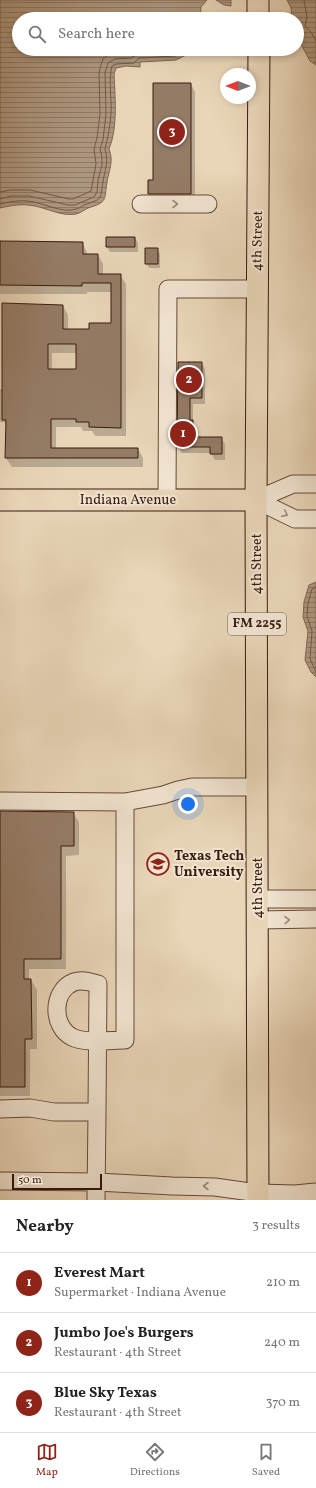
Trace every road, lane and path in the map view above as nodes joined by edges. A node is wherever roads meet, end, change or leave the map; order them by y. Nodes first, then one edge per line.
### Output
1 (258, 0) edge
2 (258, 12) edge
3 (258, 56) edge
4 (141, 204) dead end
5 (208, 204) dead end
6 (257, 289) junction
7 (316, 484) edge
8 (0, 500) edge
9 (167, 500) junction
10 (256, 500) junction
11 (316, 519) edge
12 (258, 787) junction
13 (0, 802) edge
14 (125, 802) junction
15 (316, 898) edge
16 (258, 899) junction
17 (316, 919) edge
18 (258, 920) junction
19 (0, 1109) edge
20 (97, 1112) junction
21 (0, 1181) edge
22 (97, 1182) junction
23 (316, 1192) edge
24 (258, 1197) edge
25 (96, 1200) edge

1 - 2 main road
3 - 6 main road, 4th Street / FM 2255
4 -> 5 street
6 - 9 street
6 - 10 main road, 4th Street / FM 2255
7 - 10 street, Indiana Avenue
8 - 9 main road, Indiana Avenue
9 - 10 main road, Indiana Avenue
10 -> 11 street, Indiana Avenue
10 - 12 main road, 4th Street / FM 2255
12 - 14 street
12 - 16 main road, 4th Street / FM 2255
13 - 14 street
14 - 20 street
15 - 16 street
16 - 18 main road, 4th Street / FM 2255
18 -> 17 street
18 - 24 main road, 4th Street / FM 2255
19 - 20 street
20 - 22 street
21 - 22 street
24 -> 22 street
22 - 25 street
23 - 24 street

